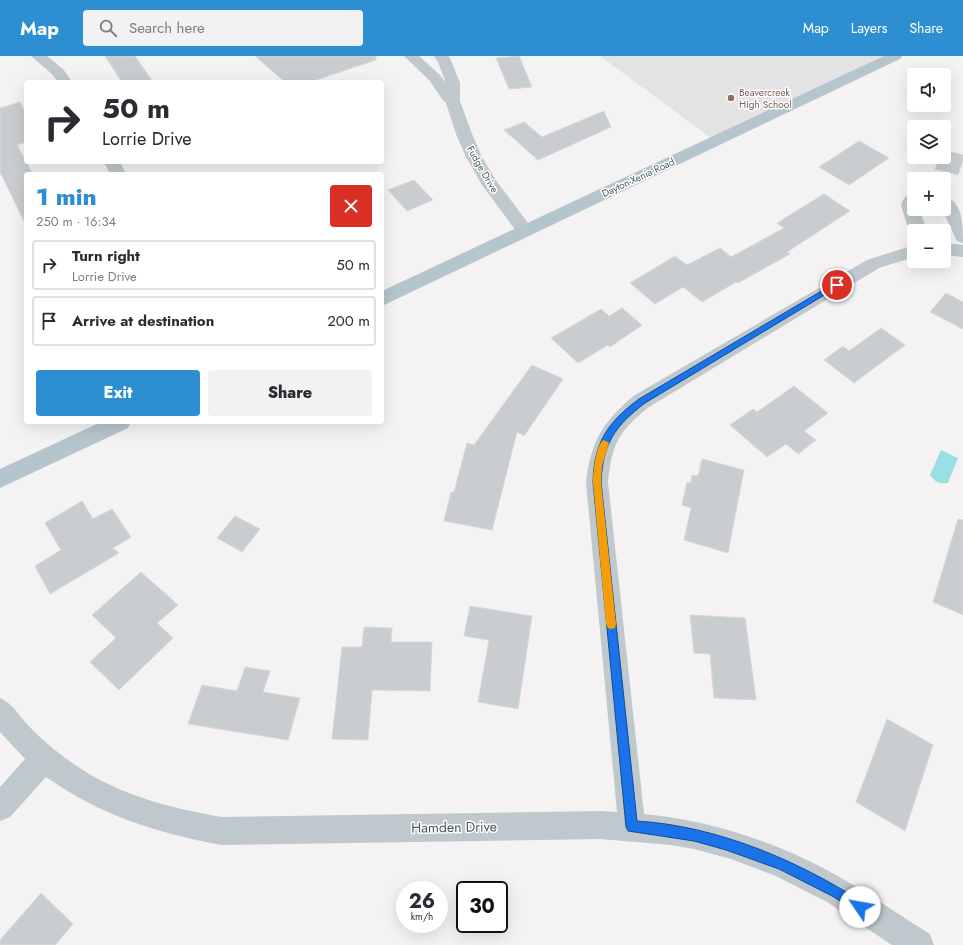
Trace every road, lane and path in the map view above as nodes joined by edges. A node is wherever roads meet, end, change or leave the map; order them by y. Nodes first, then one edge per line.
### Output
1 (38, 56) edge
2 (411, 56) edge
3 (441, 56) edge
4 (894, 56) edge
5 (64, 80) edge
6 (453, 101) junction
7 (951, 208) edge
8 (526, 231) junction
9 (963, 238) edge
10 (951, 250) edge
11 (963, 251) edge
12 (907, 252) edge
13 (384, 298) edge
14 (117, 424) edge
15 (0, 480) edge
16 (0, 711) edge
17 (44, 759) junction
18 (0, 807) edge
19 (632, 827) junction
20 (919, 945) edge

1 - 5 street
2 - 6 street, Fudge Drive
3 - 6 street, Fudge Drive
4 - 8 main road, Dayton-Xenia Road
6 - 8 street, Fudge Drive
7 - 9 street
8 - 13 main road, Dayton-Xenia Road
10 - 11 street
12 - 19 street
14 - 15 main road
16 - 17 street, Hamden Drive
17 - 18 street
17 - 19 street, Hamden Drive
19 - 20 street, Hamden Drive

